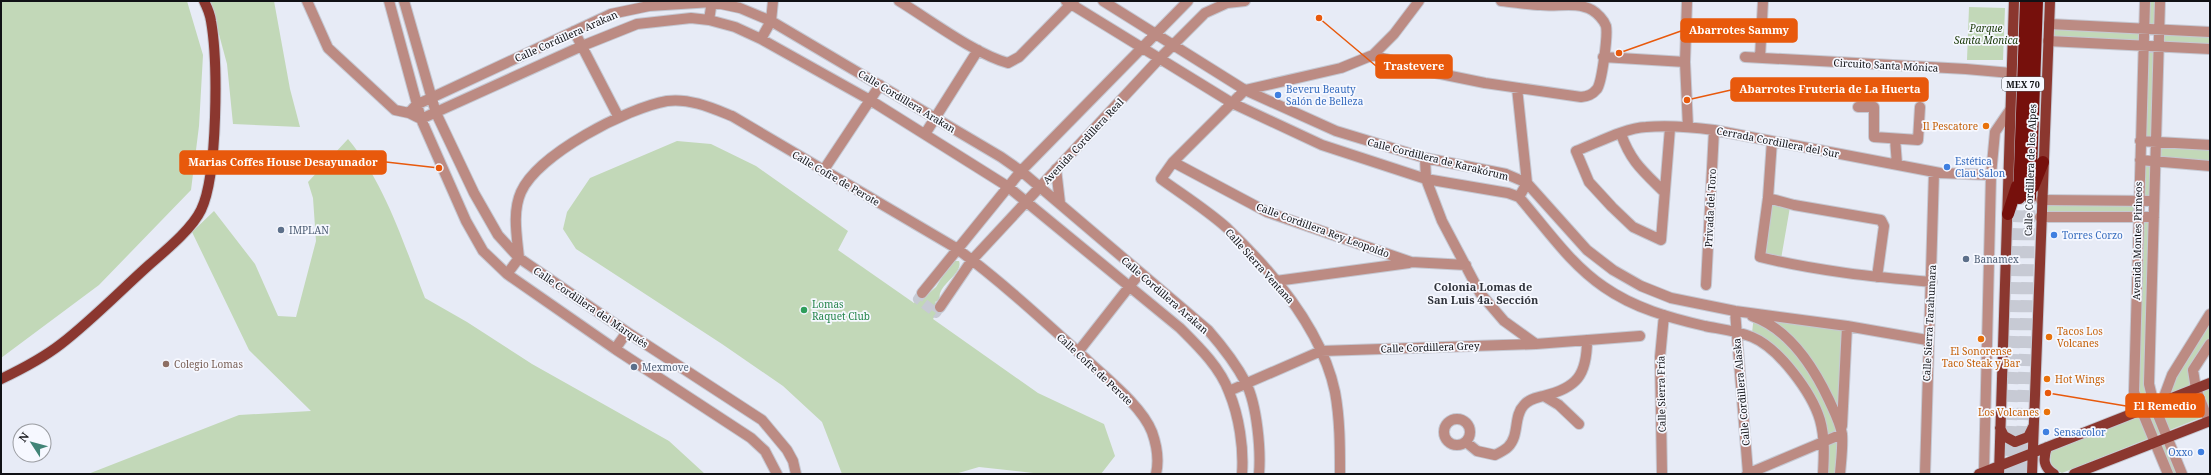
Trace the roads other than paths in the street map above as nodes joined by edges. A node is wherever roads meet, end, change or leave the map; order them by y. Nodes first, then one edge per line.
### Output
1 (204, 1) edge
2 (307, 1) edge
3 (389, 1) edge
4 (404, 1) edge
5 (712, 1) edge
6 (773, 1) edge
7 (899, 1) edge
8 (1103, 1) edge
9 (1188, 1) edge
10 (1245, 1) edge
11 (1419, 1) edge
12 (1501, 1) edge
13 (1687, 1) edge
14 (1763, 1) edge
15 (2010, 1) edge
16 (2014, 1) edge
17 (2026, 1) edge
18 (2037, 1) edge
19 (2053, 1) edge
20 (2145, 1) edge
21 (2160, 1) edge
22 (1070, 2) edge
23 (1593, 6) edge
24 (2049, 6) edge
25 (709, 20) junction
26 (772, 21) junction
27 (2049, 24) junction
28 (2144, 28) junction
29 (2159, 29) junction
30 (574, 31) junction
31 (2210, 32) edge
32 (1155, 33) junction
33 (761, 38) junction
34 (2048, 41) junction
35 (582, 46) junction
36 (1172, 46) junction
37 (2143, 46) junction
38 (2159, 46) junction
39 (1141, 48) junction
40 (2210, 49) edge
41 (978, 50) junction
42 (1373, 55) junction
43 (1603, 57) junction
44 (1744, 58) dead end
45 (1760, 58) junction
46 (1159, 59) junction
47 (1685, 62) junction
48 (2011, 73) junction
49 (880, 85) junction
50 (1518, 88) junction
51 (1245, 90) junction
52 (432, 98) junction
53 (870, 100) junction
54 (1232, 103) junction
55 (416, 105) junction
56 (1858, 107) dead end
57 (1920, 107) dead end
58 (2010, 110) junction
59 (409, 113) junction
60 (436, 113) junction
61 (618, 116) junction
62 (935, 119) junction
63 (421, 120) junction
64 (1688, 127) junction
65 (1670, 128) junction
66 (1714, 130) junction
67 (925, 134) junction
68 (1621, 134) junction
69 (1895, 139) junction
70 (2140, 140) junction
71 (1772, 141) junction
72 (2156, 141) junction
73 (2210, 145) edge
74 (1425, 158) junction
75 (2140, 160) junction
76 (2156, 161) junction
77 (1173, 162) junction
78 (1896, 164) junction
79 (2210, 166) edge
80 (2029, 168) junction
81 (1056, 170) junction
82 (1021, 171) junction
83 (823, 172) junction
84 (1934, 172) junction
85 (1992, 175) junction
86 (1426, 179) junction
87 (1527, 183) junction
88 (1007, 186) junction
89 (1040, 186) junction
90 (1663, 192) junction
91 (1519, 197) junction
92 (1768, 198) junction
93 (2030, 198) junction
94 (1026, 201) junction
95 (2138, 201) junction
96 (2154, 201) junction
97 (1060, 203) junction
98 (2008, 214) junction
99 (2040, 216) junction
100 (2138, 217) junction
101 (2154, 217) junction
102 (956, 248) junction
103 (519, 258) junction
104 (972, 260) junction
105 (1411, 262) junction
106 (1466, 265) junction
107 (1140, 273) junction
108 (507, 274) junction
109 (1878, 277) junction
110 (1276, 281) junction
111 (1932, 282) junction
112 (1129, 286) junction
113 (1706, 286) dead end
114 (922, 293) dead end
115 (940, 307) dead end
116 (1735, 311) junction
117 (2210, 314) edge
118 (1664, 315) junction
119 (1847, 326) junction
120 (627, 332) junction
121 (1736, 333) junction
122 (1640, 336) dead end
123 (1587, 340) junction
124 (1928, 340) junction
125 (1536, 344) junction
126 (2210, 344) edge
127 (615, 349) junction
128 (1321, 351) junction
129 (1078, 352) junction
130 (1, 379) edge
131 (2210, 383) edge
132 (1246, 384) junction
133 (2196, 389) junction
134 (1229, 391) junction
135 (1544, 396) junction
136 (2158, 404) junction
137 (2141, 410) junction
138 (2034, 422) junction
139 (2209, 422) edge
140 (1579, 424) dead end
141 (2000, 426) junction
142 (1842, 434) junction
143 (2167, 438) junction
144 (1824, 441) junction
145 (1466, 442) dead end
146 (2155, 443) junction
147 (2047, 447) junction
148 (2033, 453) junction
149 (1984, 461) junction
150 (1999, 470) edge
151 (1981, 473) edge
152 (777, 474) edge
153 (796, 474) edge
154 (1156, 474) edge
155 (1242, 474) edge
156 (1259, 474) edge
157 (1340, 474) edge
158 (1662, 474) edge
159 (1748, 474) edge
160 (1823, 474) edge
161 (1840, 474) edge
162 (1925, 474) edge
163 (2032, 474) edge
164 (2054, 474) edge
165 (2074, 474) edge
166 (2168, 474) edge
167 (2182, 474) edge

1 - 130 main road
2 - 59 street
3 - 55 street, Calle Cordillera del Marqués
4 - 52 street, Calle Cordillera del Marqués
5 - 25 street
5 - 26 street, Calle Cordillera Arakan
5 - 30 street, Calle Cordillera Arakan
6 - 26 street
7 - 41 street
8 - 32 street, Calle Cordillera de Karakórum
9 - 32 street
10 - 36 street, Avenida Cordillera Real
11 - 42 street
12 - 23 street
13 - 47 street
14 - 45 street
15 - 16 street
16 - 48 main road, Calle Cordillera de los Alpes
17 - 80 highway, Calle Cordillera de los Alpes / MEX 70
18 - 80 highway, Calle Cordillera de los Alpes / MEX 70
19 - 24 street, Calle Cordillera de los Alpes
20 - 28 street, Avenida Montes Pirineos
21 - 29 street, Avenida Montes Pirineos
22 - 39 street, Calle Cordillera de Karakórum
22 - 41 street
23 - 43 street
24 - 27 main road, Calle Cordillera de los Alpes
25 - 33 street, Calle Cordillera Arakan
25 - 35 street, Calle Cordillera Arakan
26 - 33 street
26 - 49 street, Calle Cordillera Arakan
27 - 28 street
27 - 34 main road, Calle Cordillera de los Alpes
28 - 29 street
28 - 37 street, Avenida Montes Pirineos
29 - 31 street
29 - 38 street, Avenida Montes Pirineos
30 - 35 street
30 - 52 street, Calle Cordillera Arakan
32 - 36 street, Calle Cordillera de Karakórum
32 - 39 street
33 - 53 street, Calle Cordillera Arakan
34 - 37 street
34 - 80 main road, Calle Cordillera de los Alpes
35 - 60 street, Calle Cordillera Arakan
35 - 61 street
36 - 46 street, Avenida Cordillera Real
36 - 51 street, Calle Cordillera de Karakórum
37 - 38 street
37 - 70 street, Avenida Montes Pirineos
38 - 40 street
38 - 72 street, Avenida Montes Pirineos
39 - 46 street, Calle Cordillera de Karakórum
39 - 82 street
41 - 62 street
42 - 50 street
42 - 51 street
43 - 47 street
43 - 50 street
44 - 45 street, Circuito Santa Mónica
45 - 48 street, Circuito Santa Mónica
46 - 54 street, Calle Cordillera de Karakórum
46 - 81 street, Avenida Cordillera Real
47 - 64 street
48 - 58 main road, Calle Cordillera de los Alpes
49 - 53 street
49 - 62 street, Calle Cordillera Arakan
50 - 87 street
51 - 54 street, Calle Sierra Ventana
51 - 74 street, Calle Cordillera de Karakórum
52 - 55 street, Calle Cordillera Arakan
52 - 60 street, Calle Cordillera del Marqués
53 - 67 street, Calle Cordillera Arakan
53 - 83 street
54 - 77 street, Calle Sierra Ventana
54 - 86 street, Calle Cordillera de Karakórum
55 - 59 street
55 - 63 street, Calle Cordillera del Marqués
56 - 69 street
57 - 69 street
58 - 85 street
58 - 98 main road, Calle Cordillera de los Alpes
59 - 63 street
60 - 63 street, Calle Cordillera Arakan
60 - 103 street, Calle Cordillera del Marqués
61 - 83 street, Calle Cofre de Perote
61 - 103 street, Calle Cofre de Perote
62 - 67 street
62 - 82 street, Calle Cordillera Arakan
63 - 108 street, Calle Cordillera del Marqués
64 - 65 street, Cerrada Cordillera del Sur
64 - 66 street, Cerrada Cordillera del Sur
65 - 68 street, Cerrada Cordillera del Sur
65 - 90 street
66 - 71 street, Cerrada Cordillera del Sur
66 - 113 street, Privada del Toro
67 - 88 street, Calle Cordillera Arakan
68 - 90 street
68 - 90 street, Cerrada Cordillera del Sur
69 - 78 street
70 - 72 street
70 - 75 street, Avenida Montes Pirineos
71 - 78 street, Cerrada Cordillera del Sur
71 - 92 street
72 - 73 street
72 - 76 street, Avenida Montes Pirineos
74 - 86 street
74 - 87 street, Calle Cordillera de Karakórum
75 - 76 street
75 - 95 street, Avenida Montes Pirineos
76 - 79 street
76 - 96 street, Avenida Montes Pirineos
77 - 105 street, Calle Cordillera Rey Leopoldo
77 - 110 street, Calle Sierra Ventana
78 - 84 street, Cerrada Cordillera del Sur
80 - 93 highway, Calle Cordillera de los Alpes / MEX 70
80 - 98 highway
81 - 89 street, Avenida Cordillera Real
81 - 97 street
82 - 88 street
82 - 89 street, Calle Cordillera Arakan
83 - 102 street, Calle Cofre de Perote
84 - 85 street, Cerrada Cordillera del Sur
84 - 111 street, Calle Sierra Tarahumara
85 - 149 street
86 - 91 street, Calle Cordillera de Karakórum
86 - 106 street
87 - 91 street
87 - 116 street, Calle Cordillera de Karakórum
88 - 94 street, Calle Cordillera Arakan
88 - 102 street
89 - 94 street, Avenida Cordillera Real
89 - 97 street, Calle Cordillera Arakan
91 - 118 street
92 - 109 street
92 - 109 street
93 - 95 street
93 - 99 main road, Calle Cordillera de los Alpes
94 - 104 street, Avenida Cordillera Real
94 - 112 street, Calle Cordillera Arakan
95 - 96 street
95 - 100 street, Avenida Montes Pirineos
96 - 101 street, Avenida Montes Pirineos
97 - 107 street, Calle Cordillera Arakan
98 - 141 main road, Calle Cordillera de los Alpes
99 - 100 street
99 - 138 main road, Calle Cordillera de los Alpes
100 - 101 street
100 - 137 street, Avenida Montes Pirineos
101 - 136 street, Avenida Montes Pirineos
102 - 104 street, Calle Cofre de Perote
102 - 114 street
103 - 108 street
103 - 120 street, Calle Cordillera del Marqués
104 - 115 street, Avenida Cordillera Real
104 - 129 street, Calle Cofre de Perote
105 - 106 street, Calle Cordillera Rey Leopoldo
105 - 110 street, Calle Cordillera Rey Leopoldo
106 - 125 street
107 - 112 street
107 - 132 street, Calle Cordillera Arakan
108 - 127 street, Calle Cordillera del Marqués
109 - 111 street
110 - 128 street, Calle Sierra Ventana
111 - 124 street, Calle Sierra Tarahumara
112 - 129 street
112 - 134 street, Calle Cordillera Arakan
116 - 119 street, Calle Cordillera de Karakórum
116 - 121 street, Calle Cordillera Alaska
116 - 142 street
117 - 136 street
118 - 121 street
118 - 158 street, Calle Sierra Fría
119 - 124 street, Calle Cordillera de Karakórum
119 - 142 street
120 - 127 street
120 - 153 street, Calle Cordillera del Marqués
121 - 144 street
121 - 159 street, Calle Cordillera Alaska
122 - 123 street, Calle Cordillera Grey
123 - 125 street, Calle Cordillera Grey
123 - 135 street
124 - 162 street, Calle Sierra Tarahumara
125 - 128 street, Calle Cordillera Grey
126 - 133 street
127 - 152 street, Calle Cordillera del Marqués
128 - 132 street, Calle Cordillera Grey
128 - 157 street, Calle Sierra Ventana
129 - 154 street, Calle Cofre de Perote
131 - 133 main road
132 - 134 street, Calle Cordillera Grey
132 - 156 street, Calle Cordillera Arakan
133 - 136 main road
133 - 139 street
134 - 155 street, Calle Cordillera Arakan
135 - 140 street
135 - 145 street
136 - 137 main road
136 - 143 street, Avenida Montes Pirineos
137 - 146 street, Avenida Montes Pirineos
137 - 147 main road
138 - 141 main road
138 - 148 main road, Calle Cordillera de los Alpes
139 - 143 main road
141 - 150 main road, Calle Cordillera de los Alpes
142 - 144 street
142 - 161 street
143 - 146 main road
143 - 167 street, Avenida Montes Pirineos
144 - 159 street
144 - 160 street
146 - 165 main road
146 - 166 street, Avenida Montes Pirineos
147 - 148 main road
147 - 164 main road
148 - 150 main road
148 - 163 main road, Calle Cordillera de los Alpes
149 - 150 street
149 - 151 street
150 - 151 main road

